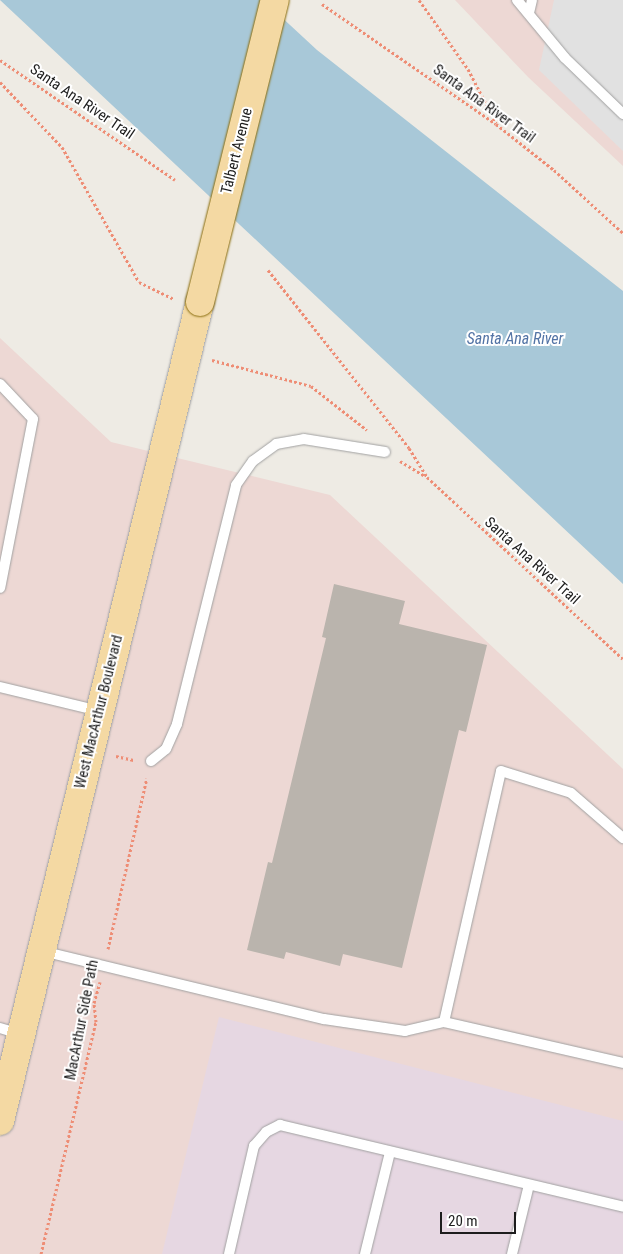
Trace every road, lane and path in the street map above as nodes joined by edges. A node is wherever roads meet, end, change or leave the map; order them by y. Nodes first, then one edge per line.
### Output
1 (275, 0) edge
2 (419, 0) edge
3 (517, 0) edge
4 (532, 0) edge
5 (322, 4) dead end
6 (529, 13) junction
7 (0, 60) edge
8 (0, 82) edge
9 (623, 114) edge
10 (496, 124) junction
11 (175, 180) dead end
12 (623, 233) edge
13 (268, 270) dead end
14 (199, 305) junction
15 (187, 354) junction
16 (0, 384) edge
17 (385, 452) junction
18 (426, 477) junction
19 (0, 588) edge
20 (623, 659) edge
21 (0, 687) edge
22 (98, 711) junction
23 (89, 750) junction
24 (151, 761) junction
25 (623, 838) edge
26 (41, 951) junction
27 (104, 966) junction
28 (444, 1022) junction
29 (10, 1031) edge
30 (623, 1063) edge
31 (0, 1121) edge
32 (390, 1152) junction
33 (529, 1185) junction
34 (623, 1207) edge
35 (41, 1254) edge
36 (229, 1254) edge
37 (365, 1254) edge
38 (512, 1254) edge

1 - 14 main road, Talbert Avenue, bridge
2 - 10 path
3 - 6 lane
4 - 6 lane
5 - 10 path, Santa Ana River Trail
6 - 9 lane
7 - 11 path, Santa Ana River Trail
8 - 14 path
10 - 12 path, Santa Ana River Trail
13 - 18 path, Santa Ana River Trail
14 - 15 main road, West MacArthur Boulevard
15 - 17 path, Santa Ana River Trail
15 - 22 main road, West MacArthur Boulevard
16 - 19 lane
17 - 18 path, Santa Ana River Trail
17 - 24 lane
18 - 20 path, Santa Ana River Trail
21 - 22 lane
22 - 23 main road, West MacArthur Boulevard
23 - 24 path
23 - 26 main road, West MacArthur Boulevard
24 - 27 path, MacArthur Side Path
25 - 28 lane
26 - 27 lane
26 - 29 main road, West MacArthur Boulevard
27 - 28 lane
27 - 35 path, MacArthur Side Path
28 - 30 lane
29 - 31 main road, West MacArthur Boulevard
32 - 33 lane
32 - 36 lane
32 - 37 lane
33 - 34 lane
33 - 38 lane

